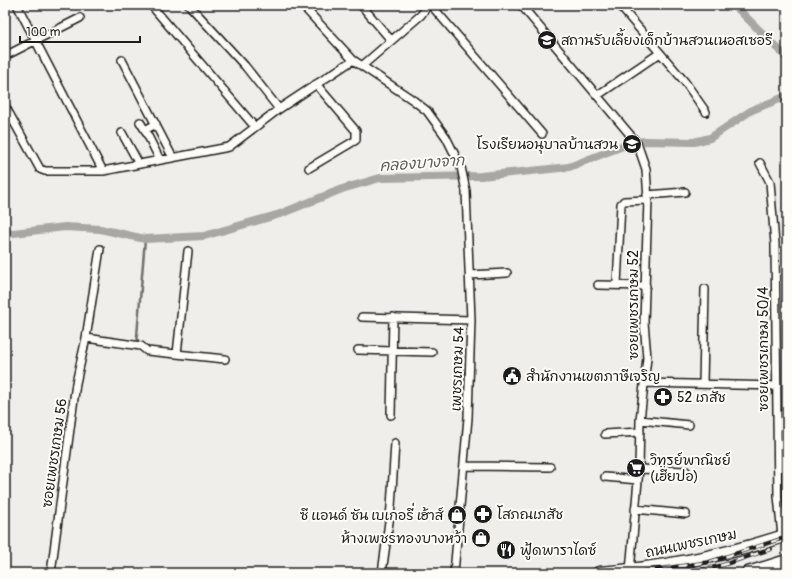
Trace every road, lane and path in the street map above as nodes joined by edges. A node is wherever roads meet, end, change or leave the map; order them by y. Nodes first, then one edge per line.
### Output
1 (18, 5) edge
2 (151, 5) edge
3 (189, 5) edge
4 (302, 5) edge
5 (361, 5) edge
6 (430, 5) edge
7 (521, 5) edge
8 (619, 5) edge
9 (80, 18) dead end
10 (36, 40) junction
11 (391, 40) junction
12 (660, 53) junction
13 (5, 56) edge
14 (122, 60) dead end
15 (353, 60) junction
16 (362, 66) junction
17 (316, 84) junction
18 (598, 95) junction
19 (5, 106) edge
20 (279, 109) junction
21 (706, 112) dead end
22 (140, 122) dead end
23 (156, 124) junction
24 (255, 127) junction
25 (145, 130) junction
26 (122, 133) dead end
27 (542, 134) dead end
28 (174, 158) junction
29 (160, 160) junction
30 (760, 163) dead end
31 (138, 164) junction
32 (309, 168) dead end
33 (103, 171) junction
34 (684, 192) dead end
35 (648, 198) junction
36 (100, 249) dead end
37 (188, 251) dead end
38 (507, 273) dead end
39 (470, 275) junction
40 (598, 285) dead end
41 (617, 285) junction
42 (646, 286) junction
43 (705, 289) dead end
44 (362, 317) dead end
45 (393, 317) junction
46 (472, 320) junction
47 (86, 338) junction
48 (358, 350) dead end
49 (393, 350) junction
50 (432, 352) dead end
51 (177, 354) junction
52 (225, 359) dead end
53 (645, 383) junction
54 (703, 384) junction
55 (777, 386) junction
56 (391, 415) dead end
57 (640, 420) junction
58 (689, 425) dead end
59 (640, 432) junction
60 (605, 434) dead end
61 (395, 443) dead end
62 (464, 466) junction
63 (550, 467) dead end
64 (639, 469) junction
65 (686, 471) dead end
66 (605, 477) dead end
67 (638, 480) junction
68 (635, 509) junction
69 (686, 514) dead end
70 (785, 535) edge
71 (787, 561) edge
72 (630, 571) junction
73 (51, 573) edge
74 (382, 573) edge
75 (454, 573) edge
76 (599, 573) edge
77 (748, 573) edge

1 - 10 street
2 - 24 street
3 - 20 street
4 - 15 street, เพชรเกษม 54
5 - 11 street
6 - 11 street
6 - 27 street
7 - 18 street, ซอยเพชรเกษม 52
8 - 12 street
9 - 10 street
10 - 13 street
10 - 33 street
11 - 16 street
12 - 18 street
12 - 21 street
14 - 23 street
15 - 16 street, เพชรเกษม 54
15 - 17 street
16 - 39 street, เพชรเกษม 54
17 - 20 street
17 - 32 street
18 - 35 street, ซอยเพชรเกษม 52
19 - 33 street
20 - 24 street
22 - 25 street
23 - 25 street
23 - 28 street
24 - 28 street
25 - 29 street
26 - 31 street
28 - 29 street
29 - 31 street
30 - 55 street, ซอยเพชรเกษม 50/4
31 - 33 street
34 - 35 street
35 - 41 street
35 - 42 street, ซอยเพชรเกษม 52
36 - 47 street, ซอยเพชรเกษม 56
37 - 51 street
38 - 39 street
39 - 46 street, เพชรเกษม 54
40 - 41 street
41 - 42 street
42 - 53 street, ซอยเพชรเกษม 52
43 - 54 street
44 - 45 street
45 - 46 street
45 - 49 street
46 - 62 street, เพชรเกษม 54
47 - 51 street
47 - 73 street, ซอยเพชรเกษม 56
48 - 49 street
49 - 50 street
49 - 56 street
51 - 52 street
53 - 54 street
53 - 57 street, ซอยเพชรเกษม 52
54 - 55 street
55 - 70 street, ซอยเพชรเกษม 50/4
57 - 58 street
57 - 59 street, ซอยเพชรเกษม 52
59 - 60 street
59 - 64 street, ซอยเพชรเกษม 52
61 - 74 street
62 - 63 street
62 - 75 street, เพชรเกษม 54
64 - 65 street
64 - 67 street, ซอยเพชรเกษม 52
66 - 67 street
67 - 68 street, ซอยเพชรเกษม 52
68 - 69 street
68 - 72 street, ซอยเพชรเกษม 52
70 - 72 main road, ถนนเพชรเกษม
71 - 77 main road
72 - 76 main road, ถนนเพชรเกษม

